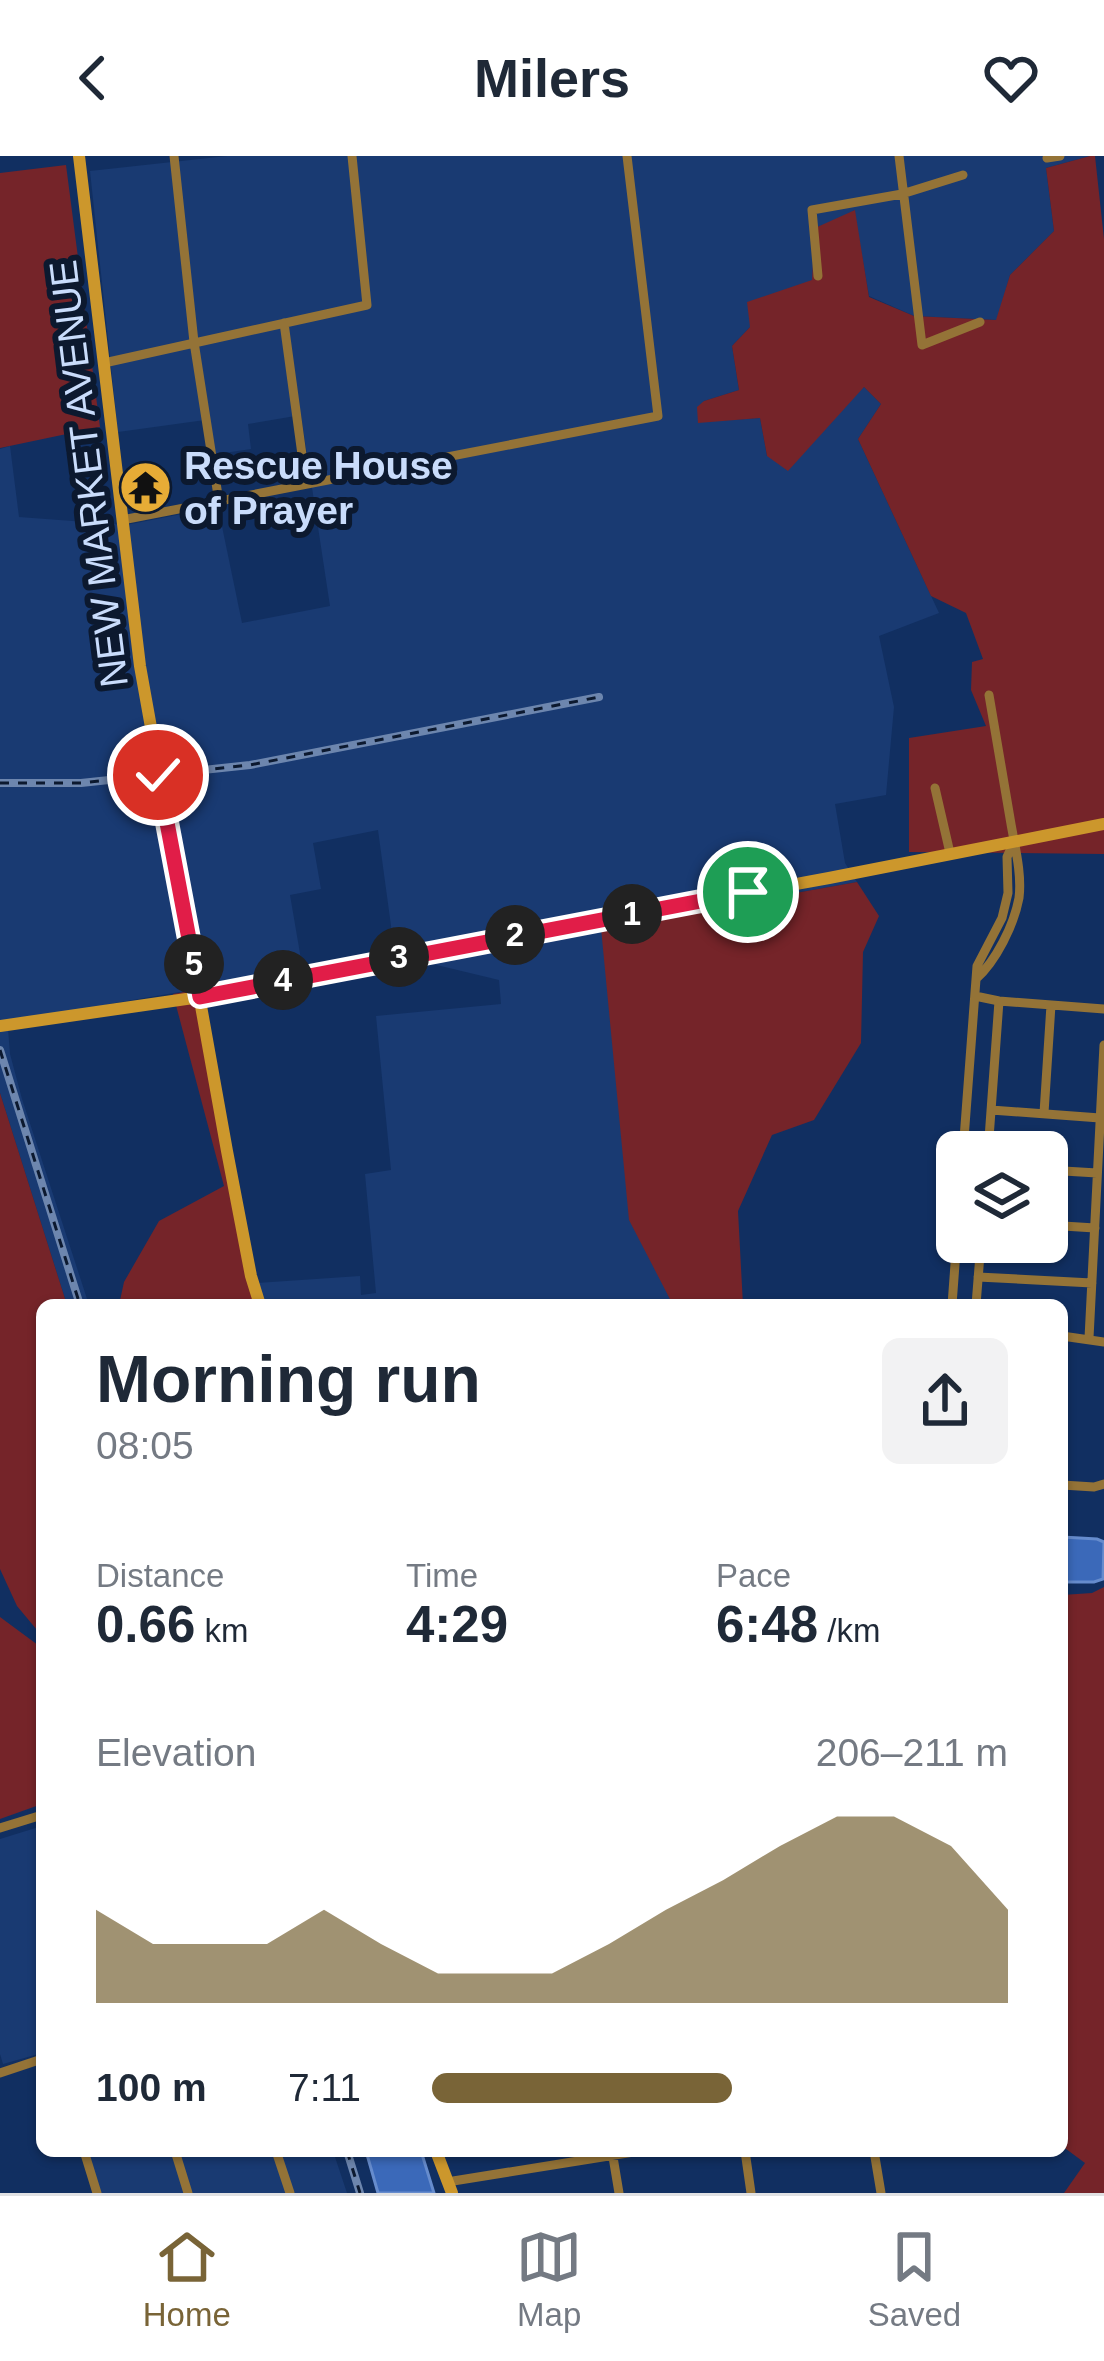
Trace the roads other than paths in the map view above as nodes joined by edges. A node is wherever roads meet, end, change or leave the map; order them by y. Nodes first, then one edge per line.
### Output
1 (80, 156) edge
2 (174, 156) edge
3 (352, 156) edge
4 (627, 156) edge
5 (899, 156) edge
6 (1060, 156) edge
7 (1046, 158) edge
8 (962, 175) dead end
9 (902, 194) junction
10 (818, 276) dead end
11 (980, 322) dead end
12 (284, 323) junction
13 (194, 342) junction
14 (104, 363) junction
15 (307, 484) junction
16 (219, 502) junction
17 (122, 520) junction
18 (989, 695) dead end
19 (935, 788) dead end
20 (1104, 824) edge
21 (1014, 842) junction
22 (950, 853) junction
23 (975, 996) junction
24 (200, 997) junction
25 (999, 1001) junction
26 (1052, 1005) junction
27 (1104, 1009) edge
28 (0, 1026) edge
29 (1104, 1045) edge
30 (991, 1110) junction
31 (1044, 1113) junction
32 (1100, 1118) junction
33 (965, 1131) edge
34 (990, 1131) edge
35 (1068, 1171) edge
36 (1097, 1173) junction
37 (1068, 1226) edge
38 (1095, 1228) junction
39 (955, 1263) edge
40 (979, 1263) edge
41 (978, 1276) junction
42 (1092, 1283) junction
43 (258, 1299) edge
44 (952, 1299) edge
45 (976, 1299) edge
46 (1068, 1336) edge
47 (1089, 1338) junction
48 (1104, 1342) edge
49 (1104, 1484) edge
50 (1068, 1485) edge
51 (36, 1817) edge
52 (0, 1828) edge
53 (36, 2062) edge
54 (0, 2073) edge
55 (86, 2157) edge
56 (177, 2157) edge
57 (278, 2157) edge
58 (438, 2157) edge
59 (594, 2157) edge
60 (614, 2157) edge
61 (746, 2157) edge
62 (875, 2157) edge
63 (450, 2187) edge
64 (97, 2193) edge
65 (188, 2193) edge
66 (290, 2193) edge
67 (620, 2193) edge
68 (751, 2193) edge
69 (881, 2193) edge

1 - 14 main road, NEW MARKET AVENUE
2 - 13 street
3 - 12 street
4 - 15 street
5 - 9 street
6 - 7 street
8 - 9 street
9 - 10 street
9 - 11 street
12 - 13 street
12 - 15 street
13 - 14 street
13 - 16 street
14 - 17 main road, NEW MARKET AVENUE
15 - 16 street
16 - 17 street
17 - 24 main road, NEW MARKET AVENUE
18 - 21 street
19 - 22 street
20 - 21 main road
21 - 22 main road
21 - 23 street
22 - 24 main road
23 - 25 street
23 - 33 street
24 - 28 main road
24 - 43 main road, NEW MARKET AVENUE
25 - 26 street
25 - 30 street
26 - 27 street
26 - 31 street
29 - 32 street
30 - 31 street
30 - 34 street
31 - 32 street
32 - 36 street
35 - 36 street
36 - 38 street
37 - 38 street
38 - 42 street
39 - 44 street
40 - 41 street
41 - 42 street
41 - 45 street
42 - 47 street
46 - 47 street
47 - 48 street
49 - 50 street
51 - 52 street
53 - 54 street
55 - 64 street
56 - 65 street
57 - 66 street
58 - 63 main road
59 - 63 street
60 - 67 street
61 - 68 street
62 - 69 street

